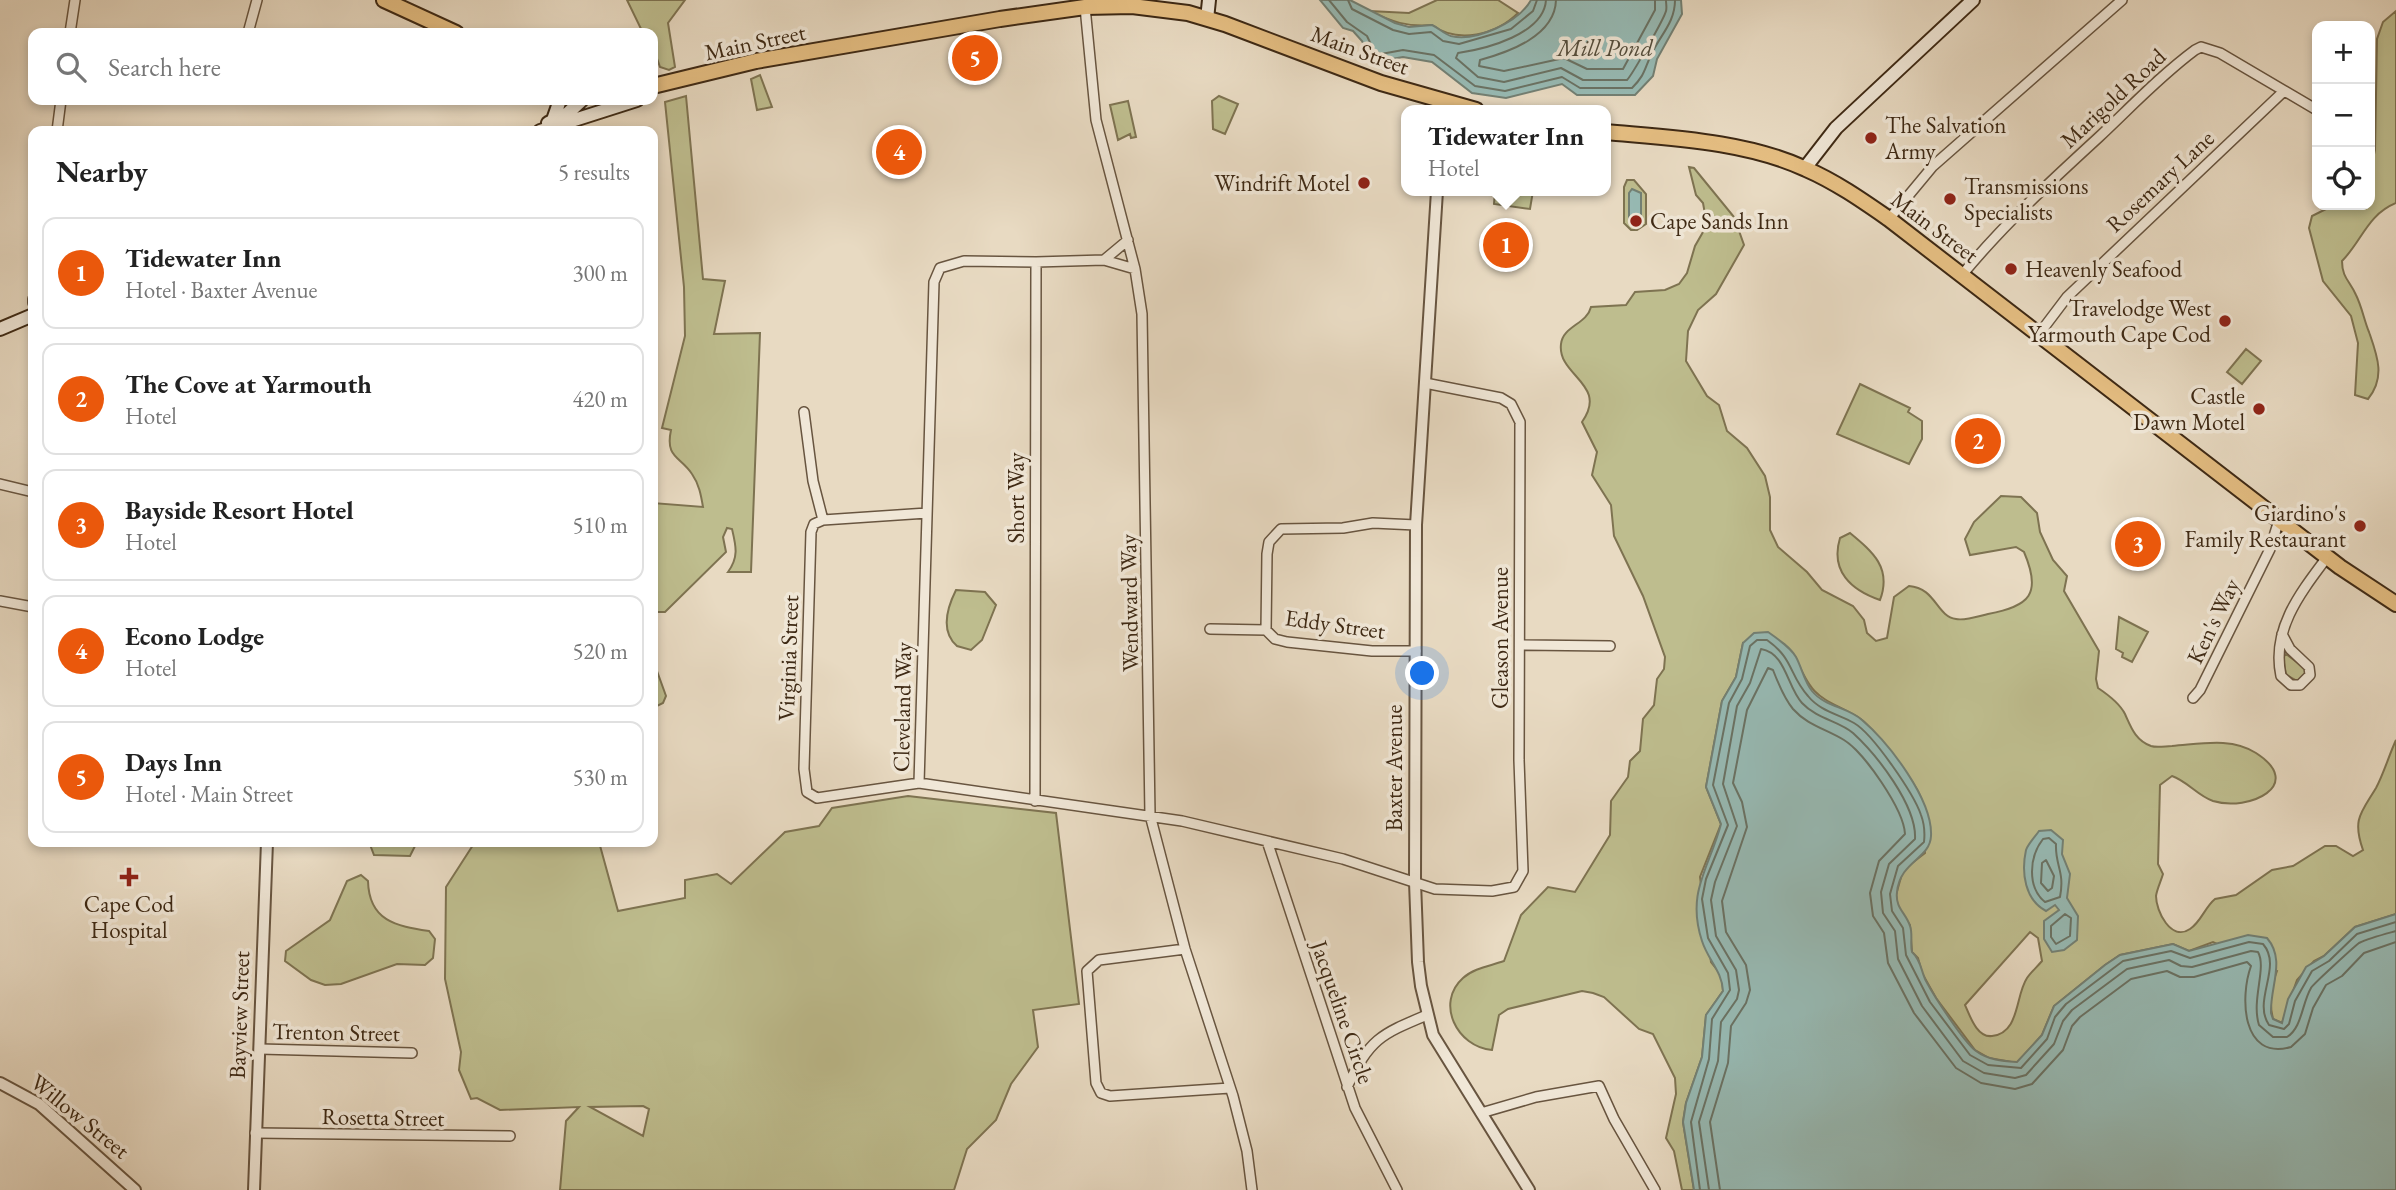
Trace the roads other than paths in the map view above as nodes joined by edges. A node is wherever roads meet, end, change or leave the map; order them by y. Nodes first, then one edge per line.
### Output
1 (75, 0) edge
2 (257, 0) edge
3 (384, 0) edge
4 (1209, 0) edge
5 (1973, 0) edge
6 (2122, 0) edge
7 (1085, 7) junction
8 (1207, 19) junction
9 (71, 28) edge
10 (249, 28) edge
11 (445, 28) edge
12 (658, 86) edge
13 (2284, 91) junction
14 (60, 105) edge
15 (558, 105) edge
16 (577, 105) edge
17 (624, 105) edge
18 (1443, 105) edge
19 (2312, 107) edge
20 (552, 120) junction
21 (58, 126) edge
22 (542, 126) edge
23 (572, 126) edge
24 (1611, 133) edge
25 (1805, 168) junction
26 (1437, 196) edge
27 (1889, 219) junction
28 (1128, 240) junction
29 (1104, 260) junction
30 (1036, 262) junction
31 (1135, 269) junction
32 (1962, 275) junction
33 (28, 317) edge
34 (0, 329) edge
35 (2039, 334) junction
36 (1425, 383) junction
37 (804, 412) dead end
38 (0, 484) edge
39 (28, 491) edge
40 (927, 513) junction
41 (823, 520) junction
42 (2279, 520) junction
43 (1416, 525) junction
44 (2328, 556) junction
45 (0, 600) edge
46 (2396, 604) edge
47 (28, 606) edge
48 (1210, 629) dead end
49 (1266, 630) junction
50 (2282, 634) junction
51 (1521, 645) junction
52 (1610, 646) dead end
53 (1416, 651) junction
54 (2193, 698) dead end
55 (919, 783) junction
56 (1035, 801) junction
57 (1150, 815) junction
58 (1267, 841) junction
59 (267, 847) edge
60 (1522, 871) joint
61 (1415, 882) junction
62 (1185, 948) junction
63 (1427, 1015) junction
64 (260, 1049) junction
65 (412, 1053) dead end
66 (0, 1083) edge
67 (1348, 1087) junction
68 (1230, 1088) junction
69 (1481, 1113) junction
70 (256, 1133) junction
71 (510, 1136) dead end
72 (133, 1188) edge
73 (254, 1190) edge
74 (1252, 1190) edge
75 (1397, 1190) edge
76 (1529, 1190) edge
77 (1655, 1190) edge

1 - 9 street
2 - 10 street
3 - 11 main road
4 - 8 main road
5 - 25 main road
6 - 27 street
7 - 8 main road, Main Street
7 - 12 main road, Main Street
7 - 28 street, Wendward Way
8 - 18 main road, Main Street
13 - 19 street
13 - 32 street, Marigold Road
13 - 35 street, Rosemary Lane
14 - 21 street
15 - 20 main road
16 - 20 main road
17 - 23 main road
20 - 22 main road
24 - 25 main road, Main Street
25 - 27 main road, Main Street
26 - 36 street, Baxter Avenue
27 - 32 main road, Main Street
28 - 29 street
28 - 31 street, Wendward Way
29 - 30 street
29 - 31 street
30 - 40 street, Cleveland Way
30 - 56 street, Short Way
31 - 57 street, Wendward Way
32 - 35 main road, Main Street
33 - 34 main road
35 - 42 main road, Main Street
36 - 43 street, Baxter Avenue
36 - 51 street, Gleason Avenue
37 - 41 street
38 - 39 street
40 - 41 street
40 - 55 street, Cleveland Way
41 - 55 street, Virginia Street
42 - 44 main road, Main Street
42 - 54 street, Ken's Way
43 - 49 street
43 - 53 street, Baxter Avenue
44 - 46 main road, Main Street
44 - 50 street
45 - 47 street
48 - 49 street, Eddy Street
49 - 53 street, Eddy Street
50 - 50 street
51 - 52 street
51 - 60 street, Gleason Avenue
53 - 61 street, Baxter Avenue
55 - 56 street, Cleveland Way
56 - 57 street, Cleveland Way
57 - 58 street, Cleveland Way
57 - 62 street, Wendward Way
58 - 61 street, Cleveland Way
58 - 67 street, Jacqueline Circle
59 - 64 street, Bayview Street
60 - 61 street, Cleveland Way
61 - 63 street, Baxter Avenue
62 - 68 street, Wendward Way
62 - 68 street
63 - 67 street
63 - 69 street, Baxter Avenue
64 - 65 street, Trenton Street
64 - 70 street, Bayview Street
66 - 72 street, Willow Street
67 - 75 street, Jacqueline Circle
68 - 74 street, Wendward Way
69 - 76 street, Baxter Avenue
69 - 77 street
70 - 71 street, Rosetta Street
70 - 73 street, Bayview Street

